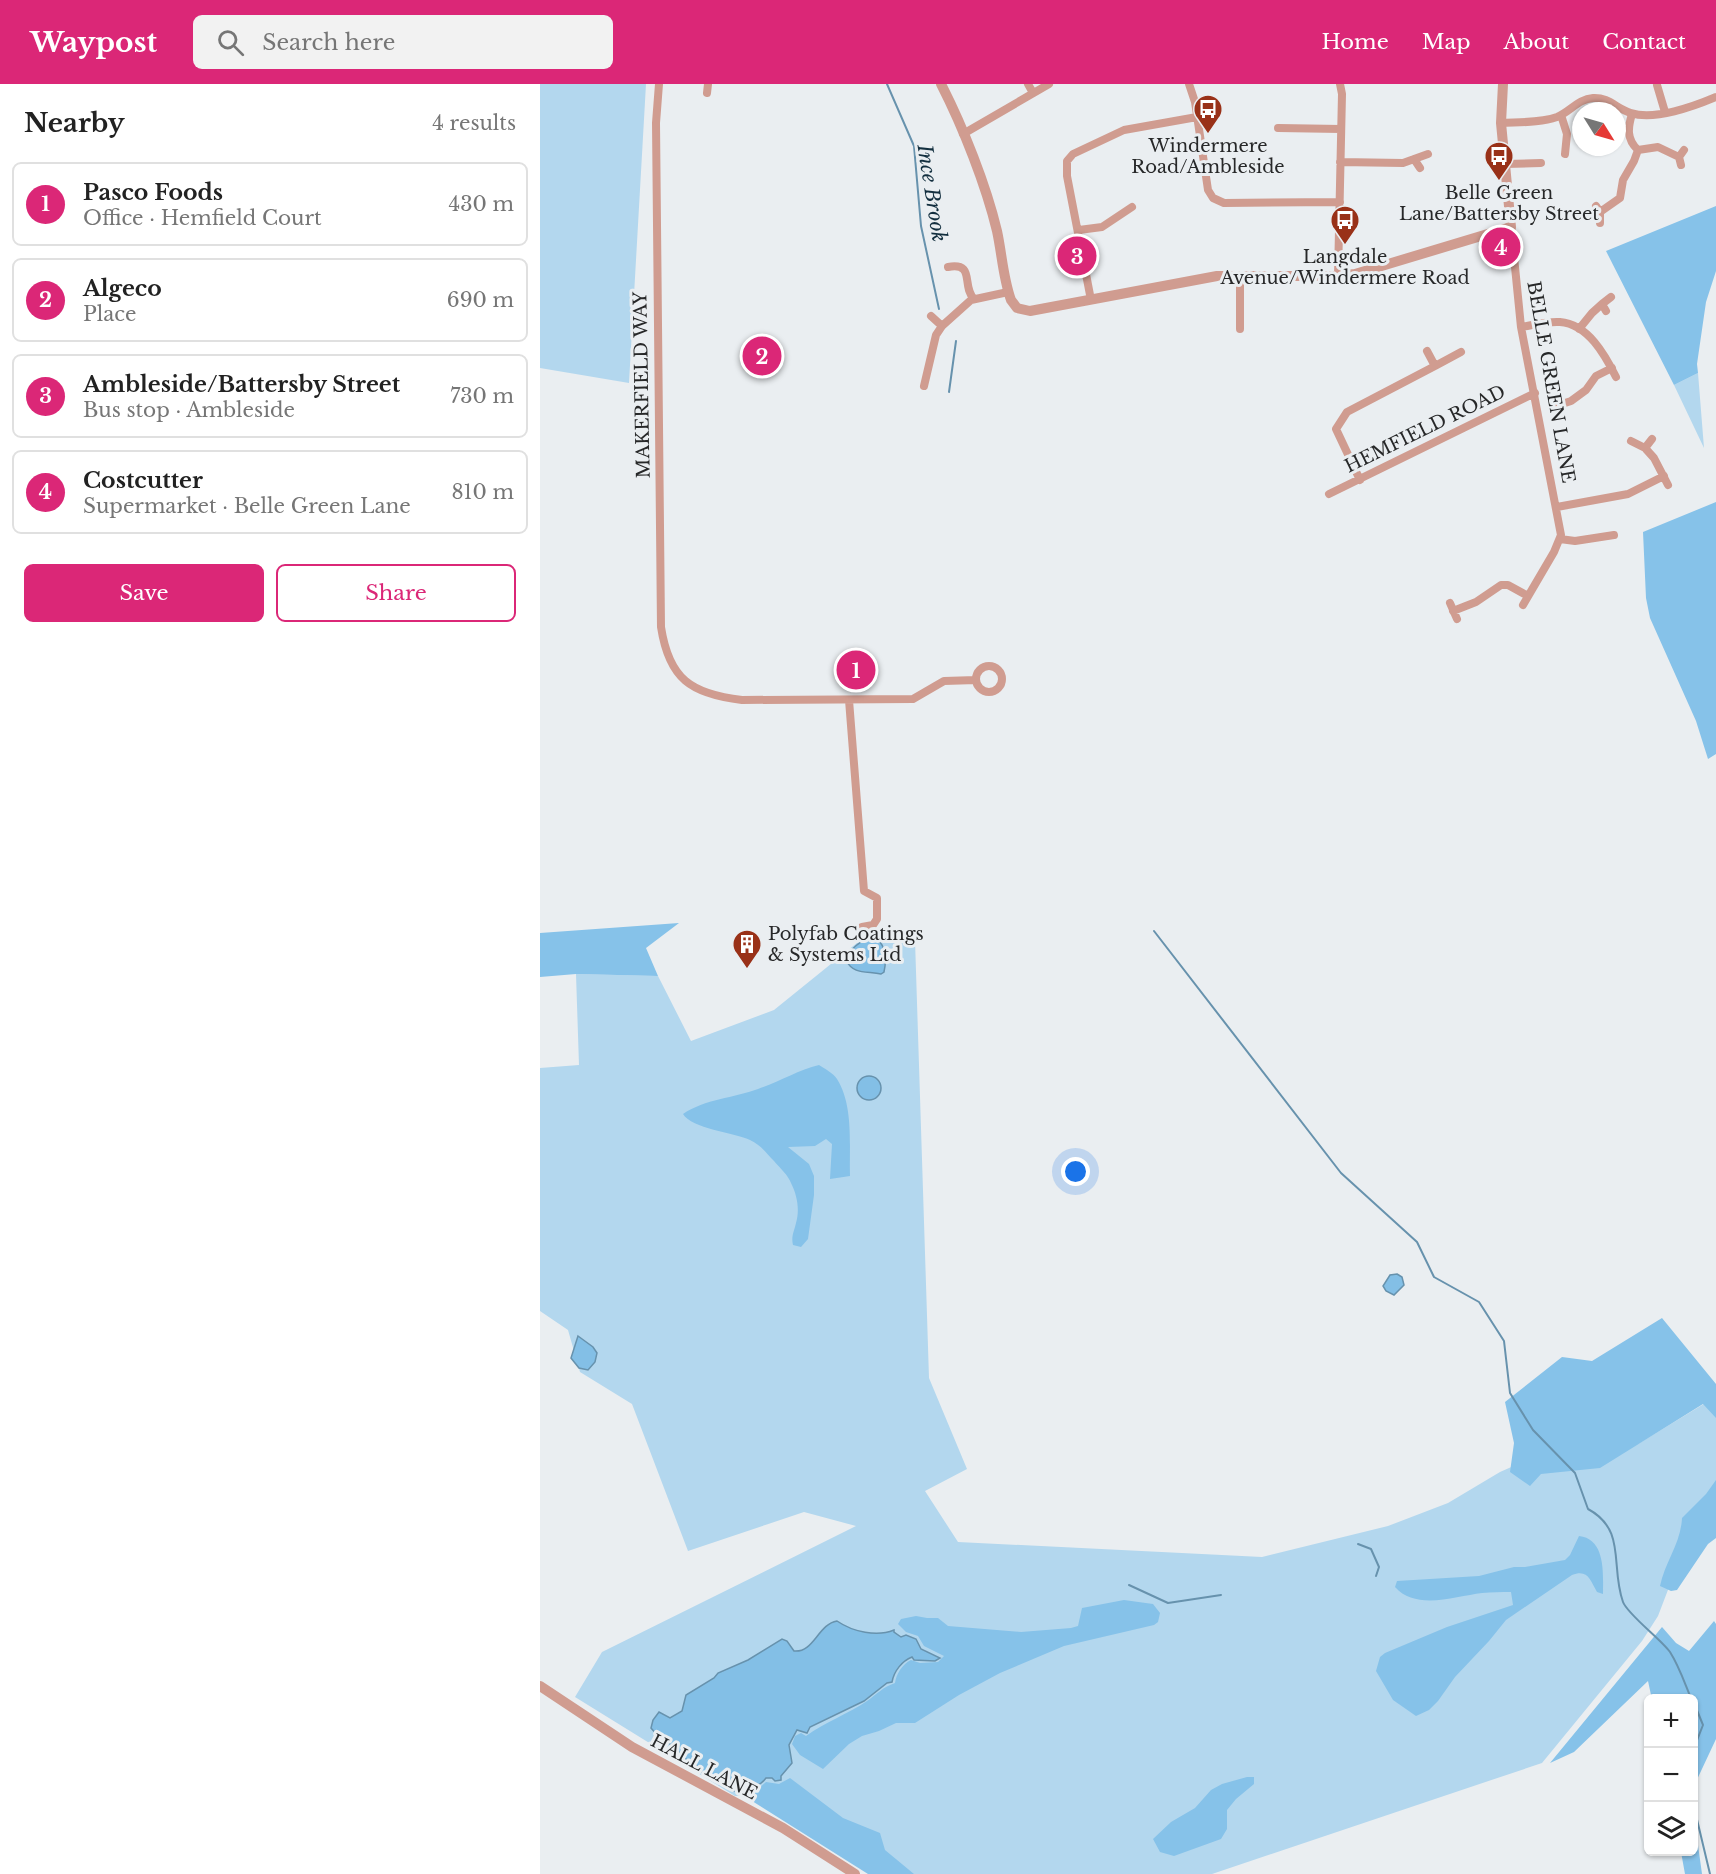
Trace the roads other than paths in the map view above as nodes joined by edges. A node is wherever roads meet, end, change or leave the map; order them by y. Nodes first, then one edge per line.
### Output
1 (659, 84) edge
2 (941, 84) edge
3 (1028, 84) edge
4 (1049, 84) edge
5 (1189, 84) edge
6 (1340, 84) edge
7 (1503, 84) edge
8 (1657, 85) edge
9 (1033, 93) junction
10 (1716, 97) edge
11 (1665, 112) junction
12 (1632, 114) junction
13 (1561, 115) junction
14 (1197, 117) junction
15 (1501, 123) junction
16 (1278, 128) dead end
17 (1341, 129) junction
18 (963, 134) junction
19 (1556, 138) dead end
20 (1567, 139) junction
21 (1638, 150) junction
22 (1428, 154) dead end
23 (1565, 154) dead end
24 (1681, 157) dead end
25 (1414, 159) junction
26 (1340, 162) junction
27 (1541, 163) dead end
28 (1505, 164) junction
29 (1420, 168) dead end
30 (1340, 202) junction
31 (1132, 207) dead end
32 (1600, 223) dead end
33 (1511, 227) junction
34 (1079, 230) junction
35 (948, 267) dead end
36 (1338, 276) junction
37 (1240, 277) junction
38 (1008, 292) junction
39 (1611, 297) dead end
40 (974, 299) junction
41 (1091, 300) junction
42 (930, 316) dead end
43 (942, 326) junction
44 (1521, 327) junction
45 (1240, 329) dead end
46 (1579, 329) junction
47 (1427, 351) dead end
48 (1461, 352) dead end
49 (1435, 366) junction
50 (924, 386) dead end
51 (1535, 393) junction
52 (1556, 406) dead end
53 (1652, 439) dead end
54 (1631, 441) dead end
55 (1645, 448) junction
56 (1664, 476) junction
57 (1360, 480) junction
58 (1668, 485) dead end
59 (1329, 494) dead end
60 (1557, 507) junction
61 (1614, 535) dead end
62 (1560, 539) junction
63 (1453, 611) dead end
64 (976, 680) dead end
65 (849, 700) junction
66 (862, 927) dead end
67 (540, 1686) edge
68 (855, 1874) edge

1 - 65 street, MAKERFIELD WAY
2 - 18 street
3 - 9 street
4 - 9 street
5 - 14 street
6 - 17 street
7 - 15 street, BELLE GREEN LANE
8 - 11 street
9 - 18 street
10 - 11 street
11 - 12 street
12 - 13 street
12 - 21 street
13 - 15 street
13 - 20 street
14 - 30 street
14 - 34 street
15 - 28 street, BELLE GREEN LANE
16 - 17 street
17 - 26 street
18 - 38 street
19 - 20 street
20 - 23 street
21 - 24 street
21 - 32 street
22 - 25 street
25 - 26 street
25 - 29 street
26 - 30 street
27 - 28 street
28 - 33 street, BELLE GREEN LANE
30 - 36 street
31 - 34 street
33 - 36 street
33 - 44 street, BELLE GREEN LANE
34 - 41 street
35 - 40 street
36 - 37 street
37 - 41 street
37 - 45 street
38 - 40 street
38 - 41 street
39 - 46 street
40 - 43 street
42 - 43 street
43 - 50 street
44 - 46 street
44 - 51 street, BELLE GREEN LANE
46 - 52 street
47 - 49 street
48 - 49 street
49 - 57 street
51 - 57 street, HEMFIELD ROAD
51 - 60 street, BELLE GREEN LANE
53 - 55 street
54 - 55 street
55 - 56 street
56 - 58 street
56 - 60 street
57 - 59 street, HEMFIELD ROAD
60 - 62 street, BELLE GREEN LANE
61 - 62 street
62 - 63 street
64 - 65 street
65 - 66 street
67 - 68 street, HALL LANE

